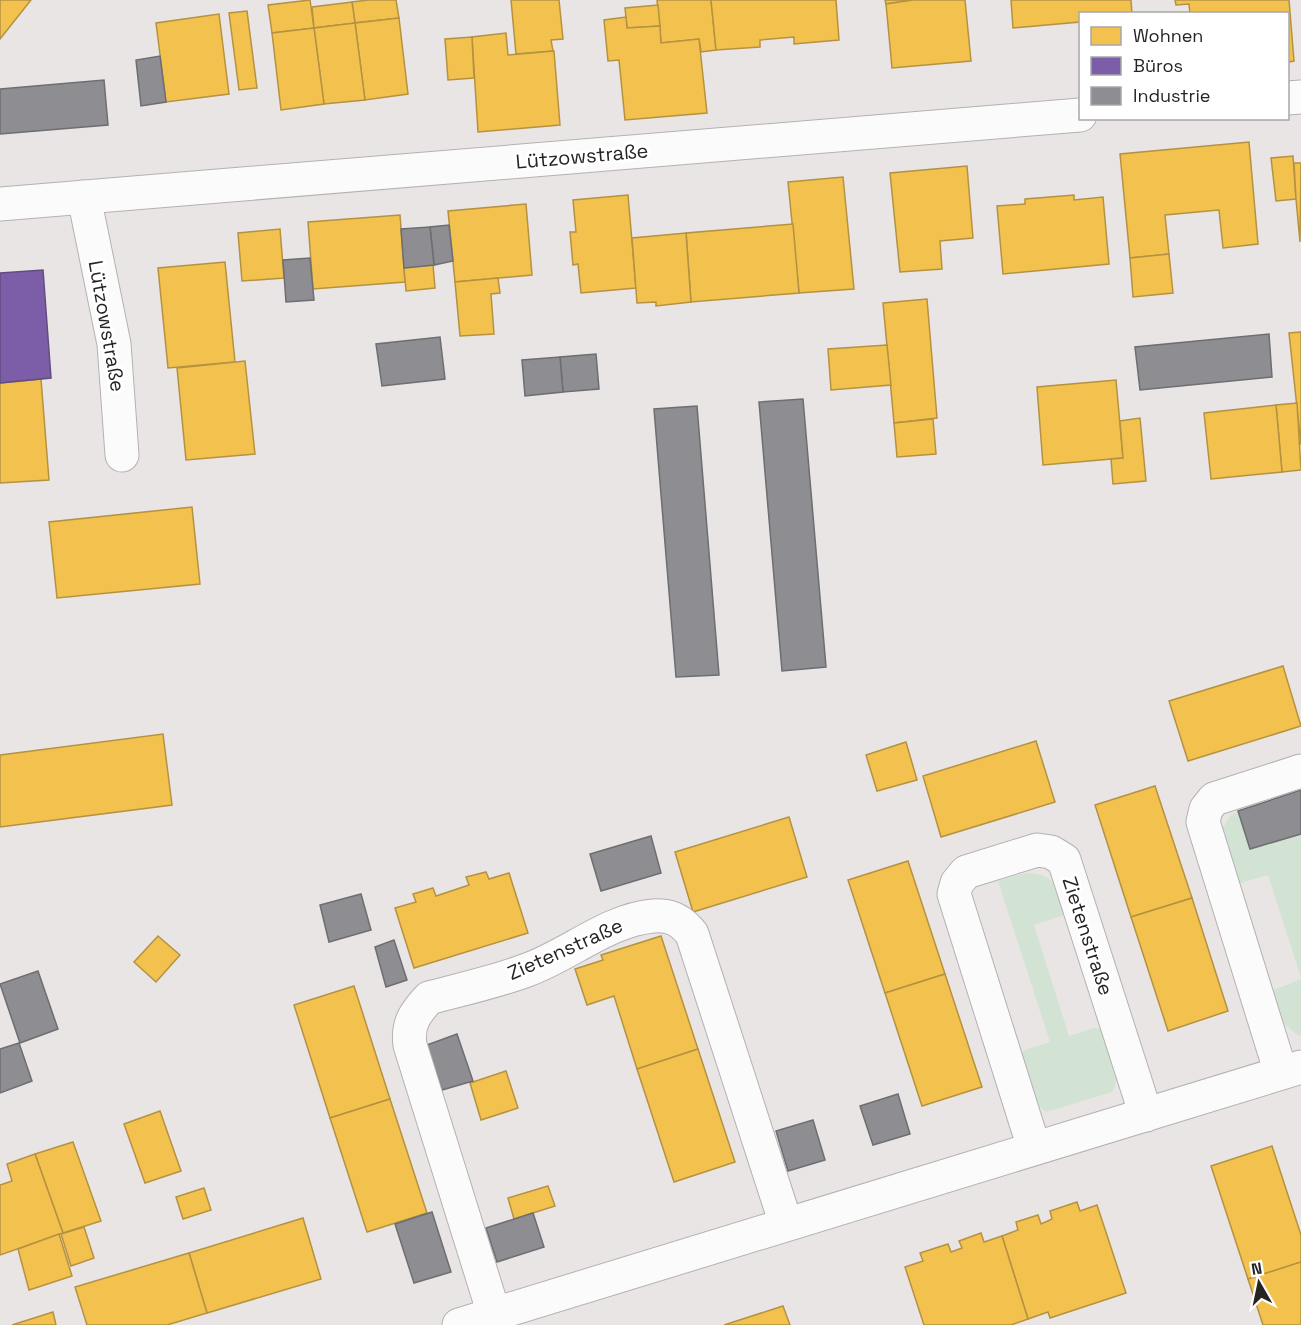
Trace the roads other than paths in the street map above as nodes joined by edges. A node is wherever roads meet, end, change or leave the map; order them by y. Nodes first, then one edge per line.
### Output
1 (1079, 115) edge
2 (84, 197) junction
3 (0, 204) edge
4 (122, 455) dead end
5 (1301, 771) edge
6 (1291, 1070) edge
7 (1146, 1115) junction
8 (1034, 1148) junction
9 (786, 1224) junction
10 (494, 1314) junction
11 (459, 1325) edge

1 - 2 street, Lützowstraße
2 - 3 street, Lützowstraße
2 - 4 street, Lützowstraße
5 - 6 street
6 - 7 street
7 - 8 street
7 - 8 street, Zietenstraße
8 - 9 street
9 - 10 street
9 - 10 street, Zietenstraße
10 - 11 street

